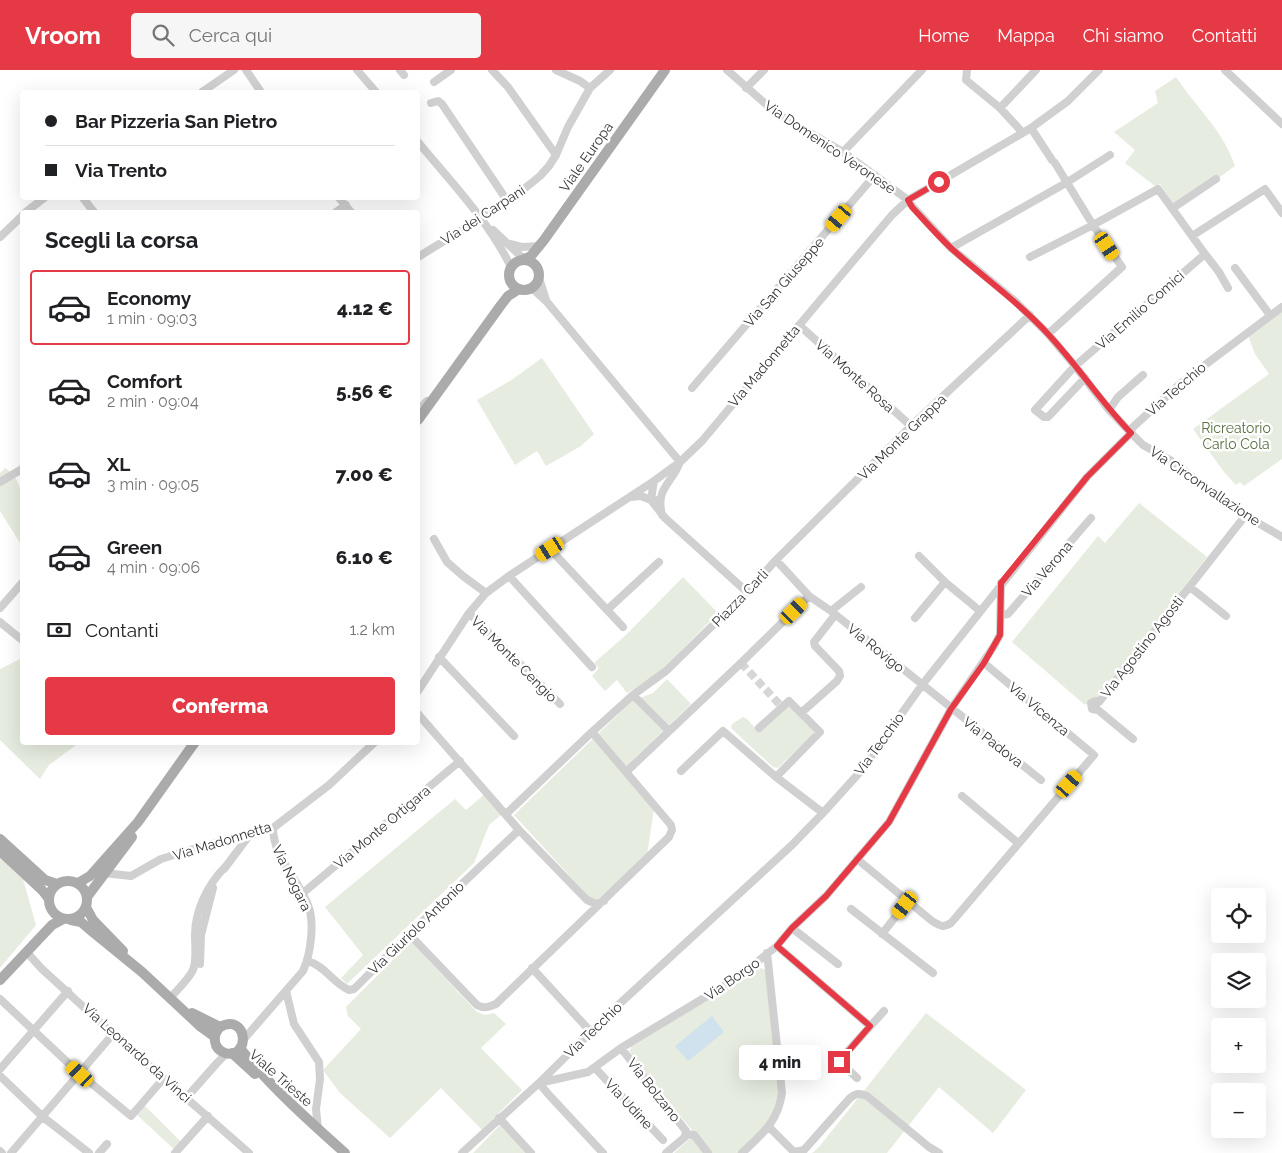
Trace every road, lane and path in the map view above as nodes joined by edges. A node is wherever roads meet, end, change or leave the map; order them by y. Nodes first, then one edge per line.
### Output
1 (234, 70) edge
2 (246, 70) edge
3 (357, 70) edge
4 (451, 70) edge
5 (492, 70) edge
6 (556, 70) edge
7 (610, 70) edge
8 (664, 70) edge
9 (727, 70) edge
10 (764, 70) edge
11 (922, 70) edge
12 (967, 70) edge
13 (1036, 70) edge
14 (1099, 70) edge
15 (1226, 70) edge
16 (434, 82) dead end
17 (590, 88) junction
18 (746, 88) junction
19 (205, 90) edge
20 (260, 90) edge
21 (374, 90) edge
22 (431, 103) dead end
23 (1000, 108) junction
24 (1282, 124) edge
25 (1031, 128) junction
26 (1022, 132) junction
27 (420, 144) edge
28 (843, 152) junction
29 (556, 155) junction
30 (1110, 155) dead end
31 (875, 175) junction
32 (1216, 178) dead end
33 (1066, 182) junction
34 (41, 200) edge
35 (85, 200) edge
36 (341, 200) edge
37 (908, 200) junction
38 (508, 202) junction
39 (346, 205) junction
40 (912, 207) joint
41 (1172, 208) junction
42 (29, 210) edge
43 (92, 210) edge
44 (339, 210) edge
45 (350, 210) edge
46 (1282, 213) edge
47 (20, 218) edge
48 (482, 220) junction
49 (1093, 225) junction
50 (1192, 236) junction
51 (0, 237) edge
52 (542, 243) junction
53 (507, 244) junction
54 (951, 248) junction
55 (1205, 254) junction
56 (420, 256) edge
57 (1030, 256) dead end
58 (524, 259) junction
59 (1235, 268) dead end
60 (510, 273) junction
61 (539, 274) junction
62 (532, 288) junction
63 (1228, 288) dead end
64 (519, 289) junction
65 (547, 302) junction
66 (501, 305) junction
67 (1282, 307) edge
68 (1030, 315) junction
69 (1270, 315) junction
70 (799, 325) junction
71 (1048, 334) junction
72 (1076, 366) junction
73 (1143, 375) dead end
74 (1085, 378) junction
75 (692, 388) dead end
76 (431, 400) junction
77 (420, 408) edge
78 (1109, 410) junction
79 (420, 417) edge
80 (911, 426) junction
81 (1131, 433) junction
82 (680, 462) junction
83 (20, 470) edge
84 (654, 481) junction
85 (0, 482) edge
86 (630, 497) junction
87 (655, 500) junction
88 (1245, 516) junction
89 (1091, 518) dead end
90 (1282, 537) edge
91 (434, 539) dead end
92 (550, 549) junction
93 (919, 556) dead end
94 (776, 560) junction
95 (659, 562) dead end
96 (509, 576) junction
97 (945, 582) junction
98 (1001, 583) junction
99 (20, 585) edge
100 (861, 587) dead end
101 (1190, 587) junction
102 (747, 592) junction
103 (486, 593) junction
104 (809, 596) junction
105 (0, 608) edge
106 (607, 610) junction
107 (980, 611) junction
108 (833, 613) junction
109 (469, 614) junction
110 (1001, 615) junction
111 (1226, 616) dead end
112 (914, 618) dead end
113 (0, 622) edge
114 (623, 627) dead end
115 (20, 638) edge
116 (440, 657) junction
117 (984, 663) junction
118 (592, 667) dead end
119 (922, 685) junction
120 (420, 688) edge
121 (633, 695) junction
122 (560, 704) dead end
123 (951, 709) junction
124 (801, 713) junction
125 (420, 716) edge
126 (759, 728) dead end
127 (668, 731) junction
128 (592, 732) junction
129 (514, 736) dead end
130 (1133, 739) dead end
131 (193, 745) edge
132 (372, 745) edge
133 (460, 761) junction
134 (681, 771) dead end
135 (626, 772) junction
136 (776, 777) junction
137 (1041, 780) dead end
138 (962, 796) dead end
139 (823, 813) junction
140 (506, 814) junction
141 (138, 822) junction
142 (273, 828) junction
143 (519, 830) junction
144 (251, 833) junction
145 (0, 839) edge
146 (1018, 843) junction
147 (0, 851) edge
148 (857, 859) junction
149 (226, 866) junction
150 (104, 873) junction
151 (78, 883) junction
152 (57, 884) junction
153 (303, 893) junction
154 (49, 899) junction
155 (587, 900) junction
156 (604, 901) junction
157 (87, 902) junction
158 (908, 902) junction
159 (851, 909) dead end
160 (51, 910) junction
161 (588, 916) junction
162 (67, 919) junction
163 (792, 928) junction
164 (409, 934) junction
165 (882, 934) junction
166 (777, 946) junction
167 (767, 953) junction
168 (24, 955) junction
169 (308, 962) junction
170 (200, 964) dead end
171 (838, 964) dead end
172 (532, 968) junction
173 (142, 972) junction
174 (932, 974) dead end
175 (0, 980) edge
176 (286, 991) junction
177 (68, 992) junction
178 (0, 999) edge
179 (174, 1001) junction
180 (884, 1011) dead end
181 (870, 1026) junction
182 (238, 1027) junction
183 (253, 1027) junction
184 (34, 1031) junction
185 (217, 1032) junction
186 (591, 1032) junction
187 (113, 1034) junction
188 (622, 1048) junction
189 (232, 1049) junction
190 (595, 1068) junction
191 (0, 1069) edge
192 (80, 1074) junction
193 (0, 1076) edge
194 (164, 1078) junction
195 (857, 1078) dead end
196 (539, 1083) junction
197 (187, 1097) junction
198 (208, 1116) junction
199 (43, 1117) junction
200 (499, 1118) junction
201 (315, 1126) junction
202 (769, 1127) junction
203 (686, 1134) junction
204 (663, 1140) dead end
205 (107, 1144) dead end
206 (11, 1153) edge
207 (88, 1153) edge
208 (99, 1153) edge
209 (175, 1153) edge
210 (249, 1153) edge
211 (344, 1153) edge
212 (462, 1153) edge
213 (531, 1153) edge
214 (603, 1153) edge
215 (666, 1153) edge
216 (708, 1153) edge
217 (742, 1153) edge
218 (939, 1153) edge

1 - 19 street
2 - 20 street
3 - 21 street
4 - 16 street
5 - 29 street
6 - 17 street
7 - 17 street, Via dei Carpani
8 - 52 main road, Viale Europa
9 - 18 street, Via Domenico Veronese
10 - 18 street
11 - 28 street
12 - 23 street
13 - 23 street
14 - 25 street, Via Madonnetta
15 - 24 street
17 - 29 street, Via dei Carpani
18 - 28 street, Via Domenico Veronese
22 - 38 street
23 - 26 street
25 - 26 street, Via Madonnetta
25 - 33 street
26 - 37 street, Via Madonnetta
27 - 48 street
28 - 31 street, Via Domenico Veronese
29 - 38 street, Via dei Carpani
30 - 33 street
31 - 37 street, Via Domenico Veronese
31 - 75 street, Via San Giuseppe
32 - 41 street
33 - 49 street
33 - 54 street
34 - 42 street
35 - 43 street
36 - 39 street
37 - 40 street, Via Domenico Veronese
37 - 70 street, Via Madonnetta
38 - 48 street, Via dei Carpani
39 - 44 street
39 - 45 street
40 - 54 street, Via Circonvallazione
41 - 49 street
41 - 50 street
46 - 50 street
47 - 51 street
48 - 53 street
48 - 56 street, Via dei Carpani
48 - 60 street
49 - 57 street
49 - 71 street
50 - 55 street
52 - 53 street
52 - 58 main road, Viale Europa
52 - 61 main road, Viale Europa
53 - 58 street
54 - 68 street, Via Circonvallazione
55 - 63 street
55 - 72 street, Via Emilio Comici
58 - 60 main road
58 - 61 main road
59 - 69 street
60 - 64 main road
60 - 66 main road
61 - 62 main road
61 - 65 street
62 - 64 main road
62 - 65 street
64 - 66 main road
65 - 82 street
66 - 76 main road
67 - 69 street, Via Tecchio
68 - 71 street, Via Circonvallazione
68 - 80 street, Via Monte Grappa
69 - 81 street, Via Tecchio
70 - 80 street, Via Monte Rosa
70 - 82 street, Via Madonnetta
71 - 72 street, Via Circonvallazione
72 - 74 street, Via Circonvallazione
72 - 74 street
73 - 78 street
74 - 78 street, Via Circonvallazione
76 - 77 street
76 - 79 main road
78 - 81 street, Via Circonvallazione
80 - 94 street, Via Monte Grappa
81 - 88 street, Via Circonvallazione
81 - 98 street, Via Tecchio
82 - 84 street, Via Madonnetta
82 - 87 street
83 - 85 street
84 - 86 street, Via Madonnetta
84 - 87 street
86 - 87 street
86 - 92 street, Via Madonnetta
87 - 102 street
88 - 90 street, Via Circonvallazione
88 - 101 street, Via Agostino Agosti
89 - 110 street, Via Verona
91 - 103 street
92 - 96 street, Via Madonnetta
92 - 106 street
93 - 97 street
94 - 102 street, Piazza Carli
94 - 104 street, Piazza Carli
95 - 106 street
96 - 103 street, Via Madonnetta
96 - 118 street
97 - 107 street
97 - 112 street
98 - 107 street, Via Tecchio
98 - 110 street, Via Borgo
99 - 105 street
100 - 108 street
101 - 111 street, Via Agostino Agosti
101 - 130 street, Via Agostino Agosti
102 - 121 street, Piazza Carli
103 - 109 street, Via Madonnetta
104 - 108 street, Via Rovigo
104 - 127 street
106 - 114 street
107 - 119 street, Via Tecchio
108 - 119 street, Via Rovigo
108 - 124 street
109 - 116 street, Via Madonnetta
109 - 122 street, Via Monte Cengio
110 - 117 street, Via Borgo
113 - 115 street
116 - 120 street, Via Madonnetta
116 - 129 street
117 - 123 street, Via Borgo
117 - 146 street, Via Vicenza
119 - 123 street, Via Padova
119 - 139 street, Via Tecchio
121 - 127 street
121 - 128 street, Piazza Carli
123 - 137 street, Via Padova
123 - 148 street, Via Borgo
124 - 126 street
124 - 136 street
125 - 133 street
127 - 135 street
128 - 135 street
128 - 140 street, Piazza Carli
131 - 141 main road
132 - 142 street, Via Madonnetta
133 - 140 street
133 - 153 street, Via Monte Ortigara
134 - 136 street
135 - 156 street
136 - 139 street
138 - 146 street
139 - 186 street, Via Tecchio
140 - 143 street
141 - 150 main road
141 - 151 main road
142 - 144 street, Via Madonnetta
142 - 153 street, Via Nogara
143 - 155 street
143 - 164 street, Via Giuriolo Antonio
144 - 149 street
144 - 150 street, Via Madonnetta
145 - 152 main road
146 - 158 street
147 - 154 main road
148 - 158 street
148 - 163 street, Via Borgo
149 - 170 street
149 - 179 street
150 - 157 main road
151 - 152 main road
151 - 157 main road
152 - 154 main road
153 - 169 street, Via Nogara
154 - 160 main road
155 - 156 street
155 - 161 street
156 - 161 street
157 - 162 main road
157 - 173 main road
158 - 165 street
159 - 165 street
160 - 162 main road
160 - 168 main road
161 - 172 street
162 - 168 main road
162 - 173 main road
163 - 166 street, Via Borgo
163 - 171 street
164 - 169 street, Via Giuriolo Antonio
164 - 172 street
165 - 174 street
166 - 167 street, Via Borgo
166 - 181 street
167 - 188 street, Via Borgo
167 - 202 street
168 - 175 main road
168 - 177 street, Via Leonardo da Vinci
169 - 176 street, Via Nogara
172 - 186 street
173 - 179 main road
176 - 183 street, Via Nogara
176 - 201 street
177 - 184 street
177 - 187 street, Via Leonardo da Vinci
178 - 184 street
179 - 185 main road
180 - 181 street
181 - 195 street
182 - 183 street
182 - 185 main road
182 - 189 main road, Viale Trieste
183 - 189 street, Via Nogara
184 - 191 street
184 - 192 street
185 - 189 main road
186 - 196 street, Via Tecchio
187 - 192 street
187 - 194 street, Via Leonardo da Vinci
188 - 190 street, Via Borgo
188 - 203 street, Via Bolzano
189 - 197 street
189 - 201 main road, Viale Trieste
190 - 196 street, Via Borgo
190 - 204 street, Via Udine
192 - 194 street
192 - 199 street
193 - 199 street
194 - 197 street, Via Leonardo da Vinci
196 - 200 street, Via Tecchio
196 - 214 street
197 - 198 street, Via Leonardo da Vinci
198 - 209 street
198 - 210 street, Via Leonardo da Vinci
199 - 206 street
199 - 207 street
200 - 212 street, Via Tecchio
200 - 213 street
201 - 211 main road, Viale Trieste
202 - 217 street
202 - 218 street
203 - 215 street, Via Bolzano
203 - 216 street
205 - 208 street

